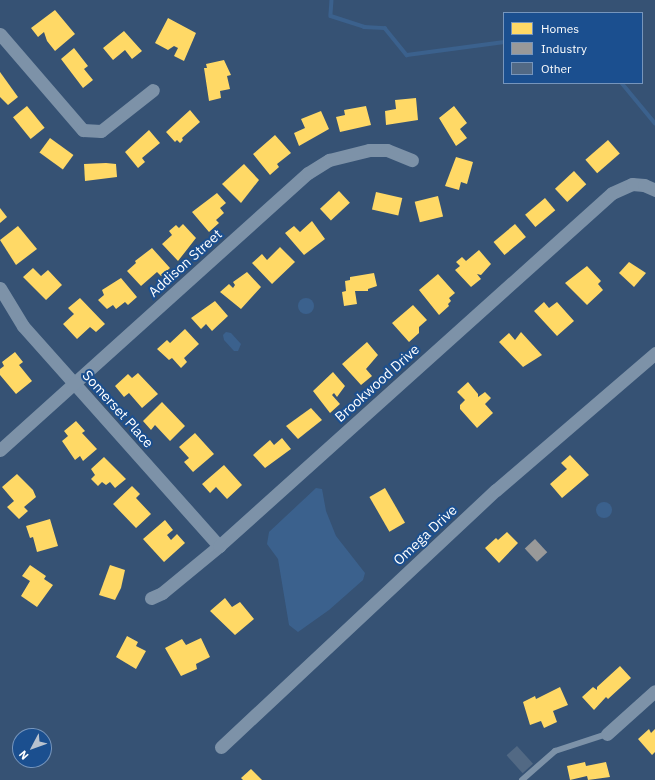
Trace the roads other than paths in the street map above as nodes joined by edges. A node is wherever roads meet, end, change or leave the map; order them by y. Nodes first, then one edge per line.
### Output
1 (0, 34) edge
2 (153, 90) dead end
3 (412, 160) dead end
4 (655, 190) edge
5 (0, 288) edge
6 (655, 353) edge
7 (74, 385) junction
8 (0, 450) edge
9 (219, 546) junction
10 (151, 598) dead end
11 (655, 691) edge
12 (607, 734) joint
13 (221, 746) dead end
14 (522, 780) edge

1 - 2 street
3 - 7 street, Addison Street
4 - 9 street, Brookwood Drive
5 - 7 street, Somerset Place
6 - 13 street, Omega Drive
7 - 8 street, Addison Street
7 - 9 street, Somerset Place
9 - 10 street, Brookwood Drive
11 - 12 street
12 - 14 lane

